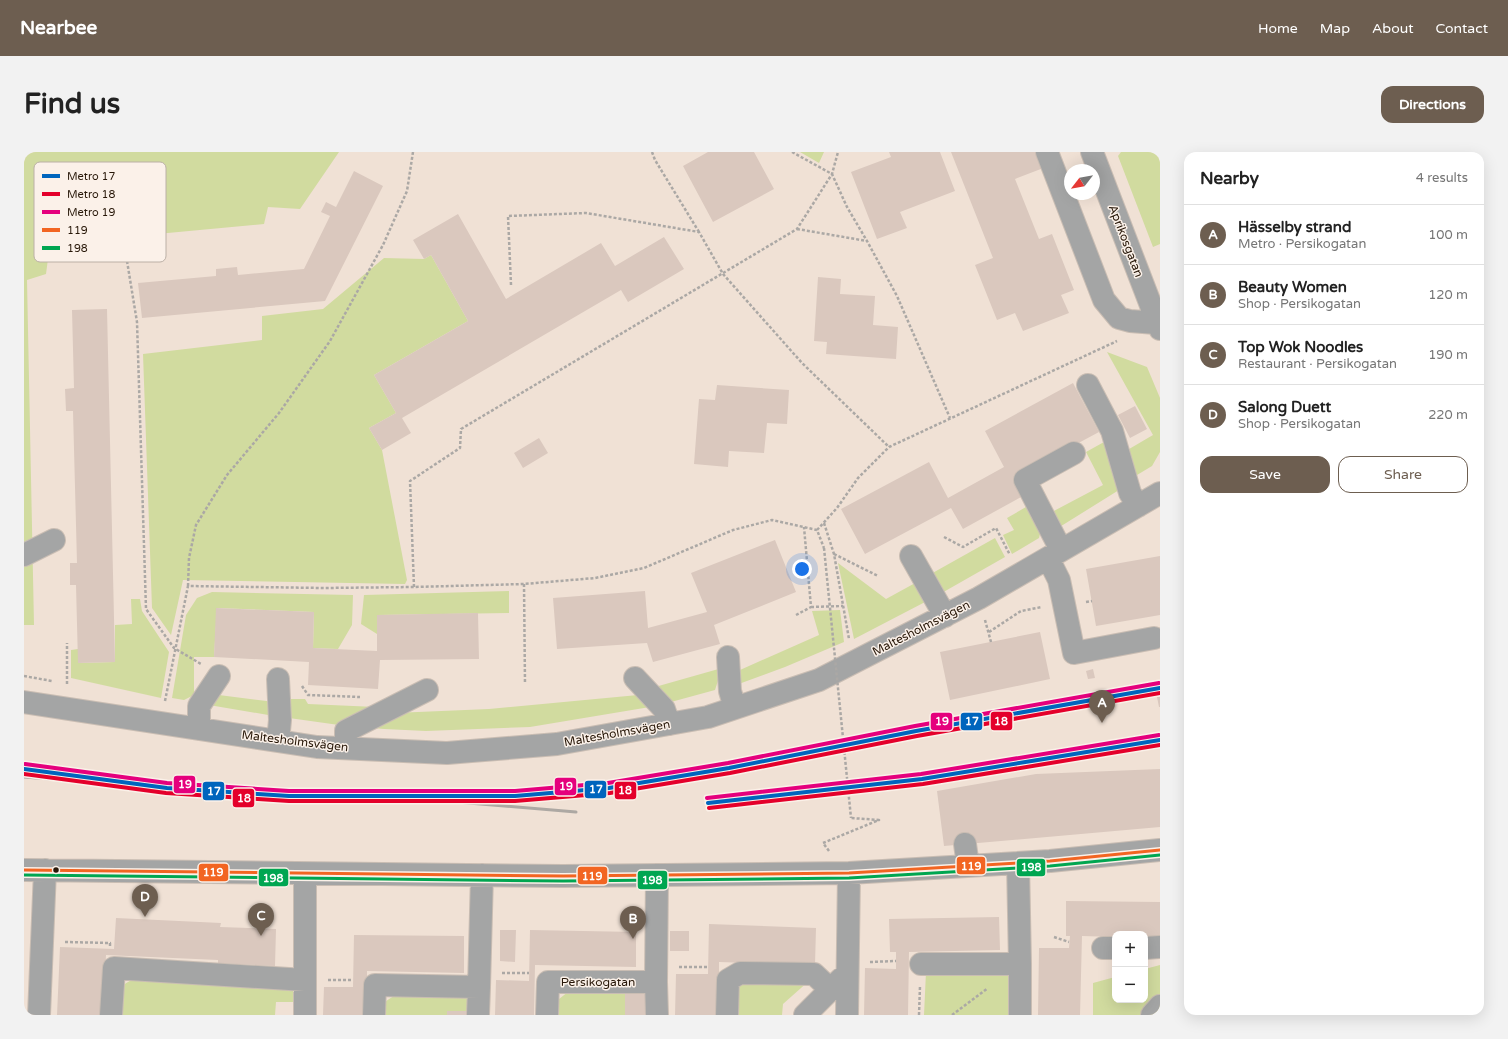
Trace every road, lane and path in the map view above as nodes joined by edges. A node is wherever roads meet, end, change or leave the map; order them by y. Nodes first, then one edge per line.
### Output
1 (413, 152) edge
2 (652, 152) edge
3 (792, 152) edge
4 (838, 152) edge
5 (1047, 152) edge
6 (1092, 152) edge
7 (832, 174) junction
8 (797, 229) junction
9 (699, 232) junction
10 (867, 240) junction
11 (127, 262) edge
12 (723, 274) junction
13 (511, 285) dead end
14 (1158, 326) edge
15 (1121, 339) dead end
16 (1088, 386) dead end
17 (950, 418) junction
18 (889, 447) junction
19 (1074, 453) dead end
20 (1160, 493) edge
21 (1138, 506) junction
22 (824, 523) junction
23 (804, 527) junction
24 (817, 530) junction
25 (944, 537) dead end
26 (54, 540) dead end
27 (834, 554) junction
28 (1055, 554) junction
29 (24, 555) edge
30 (911, 556) dead end
31 (1013, 560) dead end
32 (878, 576) dead end
33 (524, 584) junction
34 (188, 586) junction
35 (414, 587) junction
36 (1064, 603) junction
37 (843, 606) junction
38 (811, 607) junction
39 (796, 615) dead end
40 (945, 616) junction
41 (989, 632) dead end
42 (1154, 638) dead end
43 (68, 643) dead end
44 (850, 644) dead end
45 (174, 648) junction
46 (836, 650) dead end
47 (829, 653) dead end
48 (728, 657) dead end
49 (24, 676) edge
50 (219, 676) joint
51 (635, 678) dead end
52 (278, 679) dead end
53 (53, 682) dead end
54 (60, 683) dead end
55 (67, 684) junction
56 (526, 684) dead end
57 (74, 685) dead end
58 (301, 685) dead end
59 (427, 690) dead end
60 (362, 698) dead end
61 (24, 702) edge
62 (199, 706) junction
63 (735, 708) junction
64 (669, 724) junction
65 (199, 729) junction
66 (278, 741) junction
67 (346, 748) junction
68 (965, 844) dead end
69 (1160, 850) edge
70 (1018, 863) junction
71 (968, 866) junction
72 (35, 870) edge
73 (849, 873) junction
74 (304, 874) junction
75 (482, 875) junction
76 (657, 875) junction
77 (1054, 938) dead end
78 (42, 942) junction
79 (1070, 942) dead end
80 (1160, 947) edge
81 (1148, 948) edge
82 (110, 949) dead end
83 (921, 964) joint
84 (1020, 964) junction
85 (707, 967) dead end
86 (530, 972) dead end
87 (847, 972) junction
88 (657, 975) junction
89 (305, 980) junction
90 (479, 980) junction
91 (989, 987) dead end
92 (831, 990) junction
93 (1160, 1006) edge
94 (39, 1015) edge
95 (111, 1015) edge
96 (305, 1015) edge
97 (374, 1015) edge
98 (478, 1015) edge
99 (548, 1015) edge
100 (657, 1015) edge
101 (727, 1015) edge
102 (805, 1015) edge
103 (847, 1015) edge
104 (919, 1015) edge
105 (952, 1015) edge
106 (1020, 1015) edge
107 (1152, 1015) edge

1 - 34 path
2 - 9 path
3 - 7 path
4 - 7 path
5 - 14 street
6 - 14 street, Aprikosgatan
7 - 8 path
7 - 10 path
8 - 10 path
8 - 12 path
9 - 12 path
9 - 13 path
10 - 17 path
11 - 45 path
12 - 18 path
12 - 35 path
15 - 17 path
16 - 21 street
17 - 18 path
18 - 22 path
19 - 28 street
20 - 21 street, Maltesholmsvägen
21 - 28 street, Maltesholmsvägen
22 - 24 path
22 - 27 path
23 - 24 path
23 - 33 path
23 - 38 path
24 - 73 path, bridge
25 - 31 path
26 - 29 street
27 - 32 path
27 - 37 path
28 - 36 street
28 - 40 street, Maltesholmsvägen
30 - 40 street
33 - 35 path
33 - 56 path
34 - 35 path
34 - 45 path
36 - 41 path
36 - 42 street
37 - 38 path
37 - 44 path
38 - 39 path
40 - 63 street, Maltesholmsvägen
43 - 55 path
45 - 50 path
45 - 62 path
46 - 47 path
48 - 63 street
49 - 53 path
50 - 62 street
51 - 64 street
52 - 66 street
54 - 55 path
55 - 57 path
58 - 60 path
59 - 67 street
61 - 65 street, Maltesholmsvägen
62 - 65 street
63 - 64 street, Maltesholmsvägen
64 - 67 street, Maltesholmsvägen
65 - 66 street, Maltesholmsvägen
66 - 67 street, Maltesholmsvägen
68 - 71 street
69 - 70 street
70 - 71 street
70 - 84 street
71 - 73 street
72 - 74 street
72 - 78 street
73 - 76 street
73 - 87 street
74 - 75 street
74 - 89 street
75 - 76 street
75 - 90 street
76 - 88 street
77 - 79 path
78 - 82 path
78 - 94 street
80 - 81 street
83 - 84 street
83 - 104 path
84 - 106 street
85 - 88 path
86 - 90 path
87 - 92 street
87 - 103 street
88 - 99 street, Persikogatan
88 - 100 street
89 - 95 street
89 - 96 street
90 - 97 street
90 - 98 street
91 - 105 path
92 - 101 street
92 - 102 street
93 - 107 street

